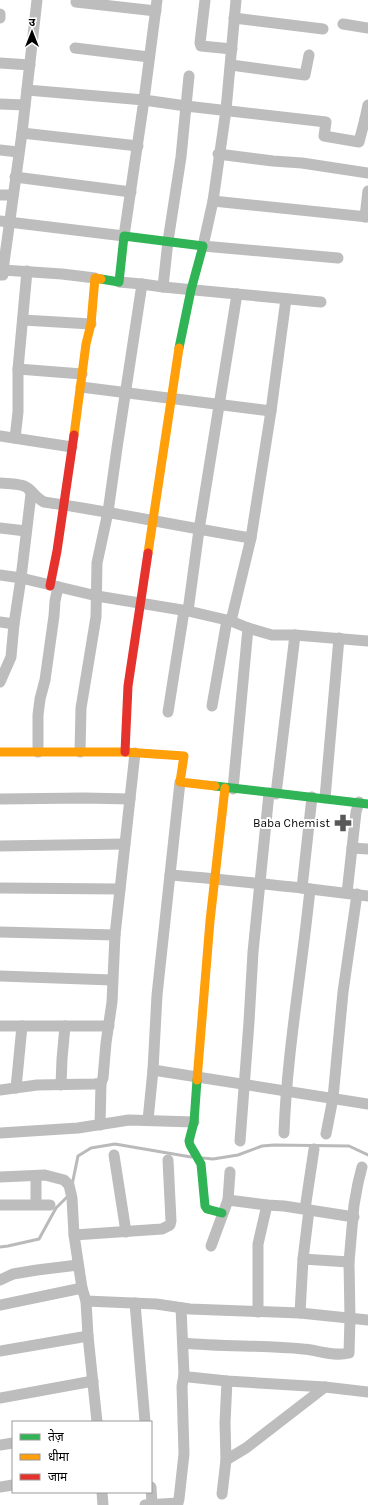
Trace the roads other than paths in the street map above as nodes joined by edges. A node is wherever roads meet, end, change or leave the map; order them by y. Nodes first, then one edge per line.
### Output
1 (37, 0) edge
2 (205, 0) edge
3 (236, 0) edge
4 (76, 2) dead end
5 (157, 5) edge
6 (0, 14) edge
7 (0, 18) edge
8 (234, 18) junction
9 (343, 24) dead end
10 (368, 28) edge
11 (323, 29) dead end
12 (75, 48) dead end
13 (232, 49) junction
14 (308, 55) dead end
15 (149, 58) junction
16 (0, 63) edge
17 (30, 65) junction
18 (231, 65) junction
19 (189, 76) dead end
20 (27, 90) junction
21 (144, 100) junction
22 (0, 104) edge
23 (368, 105) edge
24 (25, 106) junction
25 (186, 106) junction
26 (226, 110) junction
27 (366, 119) edge
28 (22, 133) junction
29 (138, 146) junction
30 (0, 150) edge
31 (18, 152) junction
32 (218, 154) junction
33 (368, 173) edge
34 (15, 177) junction
35 (368, 190) edge
36 (131, 192) junction
37 (0, 194) edge
38 (13, 195) junction
39 (213, 201) junction
40 (367, 217) edge
41 (5, 221) edge
42 (124, 236) junction
43 (168, 241) junction
44 (203, 246) junction
45 (338, 258) dead end
46 (27, 271) junction
47 (2, 273) edge
48 (96, 278) junction
49 (119, 282) junction
50 (142, 284) junction
51 (163, 287) junction
52 (191, 290) junction
53 (237, 294) junction
54 (286, 299) junction
55 (321, 302) dead end
56 (23, 320) junction
57 (91, 324) junction
58 (18, 369) junction
59 (82, 374) junction
60 (81, 387) junction
61 (125, 393) junction
62 (172, 399) junction
63 (220, 405) junction
64 (271, 411) junction
65 (0, 436) edge
66 (15, 438) junction
67 (72, 447) junction
68 (0, 483) edge
69 (29, 489) junction
70 (64, 505) junction
71 (108, 512) junction
72 (154, 521) junction
73 (0, 528) edge
74 (199, 530) junction
75 (26, 531) junction
76 (252, 538) junction
77 (0, 575) edge
78 (21, 578) junction
79 (54, 586) junction
80 (97, 596) junction
81 (140, 603) junction
82 (186, 611) junction
83 (229, 620) junction
84 (0, 622) edge
85 (14, 624) junction
86 (248, 628) junction
87 (295, 635) junction
88 (339, 638) junction
89 (368, 641) edge
90 (3, 669) edge
91 (0, 682) edge
92 (212, 706) dead end
93 (168, 712) dead end
94 (0, 752) edge
95 (38, 752) junction
96 (80, 752) junction
97 (130, 753) junction
98 (180, 782) junction
99 (229, 788) junction
100 (273, 793) junction
101 (312, 797) junction
102 (325, 798) junction
103 (0, 799) edge
104 (130, 799) junction
105 (364, 803) edge
106 (125, 844) junction
107 (0, 846) edge
108 (352, 848) junction
109 (368, 849) edge
110 (170, 875) junction
111 (215, 878) junction
112 (259, 884) junction
113 (0, 888) edge
114 (120, 889) junction
115 (306, 889) junction
116 (352, 893) junction
117 (368, 896) edge
118 (0, 932) edge
119 (115, 935) junction
120 (0, 976) edge
121 (112, 980) junction
122 (0, 1026) edge
123 (22, 1026) junction
124 (65, 1026) junction
125 (109, 1026) junction
126 (154, 1070) junction
127 (197, 1077) junction
128 (101, 1083) junction
129 (243, 1084) junction
130 (62, 1085) junction
131 (16, 1088) junction
132 (0, 1090) edge
133 (285, 1090) junction
134 (333, 1098) junction
135 (368, 1104) edge
136 (148, 1120) junction
137 (194, 1122) junction
138 (100, 1125) junction
139 (0, 1133) edge
140 (284, 1133) dead end
141 (326, 1134) dead end
142 (240, 1141) dead end
143 (314, 1149) dead end
144 (114, 1155) dead end
145 (168, 1160) dead end
146 (362, 1167) dead end
147 (230, 1172) dead end
148 (36, 1176) junction
149 (0, 1177) edge
150 (228, 1200) junction
151 (36, 1204) junction
152 (0, 1205) edge
153 (50, 1205) dead end
154 (267, 1205) junction
155 (307, 1210) junction
156 (222, 1213) junction
157 (354, 1216) junction
158 (126, 1232) junction
159 (74, 1235) junction
160 (211, 1246) dead end
161 (303, 1259) junction
162 (349, 1262) junction
163 (78, 1265) junction
164 (0, 1280) edge
165 (82, 1288) junction
166 (86, 1301) junction
167 (135, 1303) junction
168 (0, 1305) edge
169 (181, 1308) junction
170 (258, 1312) junction
171 (300, 1313) junction
172 (350, 1318) junction
173 (368, 1320) edge
174 (88, 1336) junction
175 (183, 1343) junction
176 (0, 1351) edge
177 (184, 1375) junction
178 (93, 1381) junction
179 (227, 1381) junction
180 (325, 1387) junction
181 (368, 1392) edge
182 (0, 1398) edge
183 (97, 1421) edge
184 (145, 1421) edge
185 (12, 1443) edge
186 (0, 1445) edge
187 (226, 1460) junction
188 (12, 1485) edge
189 (0, 1487) edge
190 (102, 1493) edge
191 (150, 1493) edge
192 (222, 1494) dead end
193 (149, 1504) edge
194 (103, 1505) edge

1 - 17 street
2 - 13 street
3 - 8 street
4 - 5 street
5 - 15 street
6 - 7 street
8 - 11 street
8 - 13 street
9 - 10 street
12 - 15 street
13 - 18 street
14 - 18 street
15 - 21 street
16 - 17 street
17 - 20 street
18 - 26 street
19 - 25 street
20 - 21 street
20 - 24 street
21 - 25 street
21 - 29 street
22 - 24 street
23 - 27 street
24 - 28 street
25 - 26 street
25 - 43 street
26 - 27 street
26 - 32 street
28 - 29 street
28 - 31 street
29 - 36 street
30 - 31 street
31 - 34 street
32 - 33 street
32 - 39 street
34 - 36 street
34 - 38 street
35 - 40 street
36 - 42 street
37 - 38 street
38 - 41 street
39 - 40 street
39 - 44 street
41 - 42 street
41 - 47 street
42 - 43 street
42 - 49 street
43 - 44 street
43 - 51 street
44 - 45 street
44 - 52 street
46 - 47 street
46 - 48 street
46 - 56 street
48 - 49 street
48 - 57 street
49 - 50 street
50 - 51 street
50 - 61 street
51 - 52 street
52 - 53 street
52 - 62 street
53 - 54 street
53 - 63 street
54 - 55 street
54 - 64 street
56 - 57 street
56 - 58 street
57 - 59 street
58 - 59 street
58 - 66 street
59 - 60 street
60 - 61 street
60 - 67 street
61 - 62 street
61 - 71 street
62 - 63 street
62 - 72 street
63 - 64 street
63 - 74 street
64 - 76 street
65 - 66 street
66 - 67 street
67 - 70 street
68 - 69 street
69 - 70 street
69 - 75 street
70 - 71 street
70 - 79 street
71 - 72 street
71 - 80 street
72 - 74 street
72 - 81 street
73 - 75 street
74 - 76 street
74 - 82 street
75 - 78 street
76 - 83 street
77 - 78 street
78 - 79 street
78 - 85 street
79 - 80 street
79 - 95 street
80 - 81 street
80 - 96 street
81 - 82 street
81 - 97 street
82 - 83 street
82 - 93 street
83 - 86 street
83 - 92 street
84 - 85 street
85 - 90 street
86 - 87 street
86 - 99 street
87 - 88 street
87 - 100 street
88 - 89 street
88 - 102 street
90 - 91 street
94 - 95 street
95 - 96 street
96 - 97 street
97 - 98 street
97 - 104 street
98 - 99 street
98 - 110 street
99 - 100 street
99 - 111 street
100 - 101 street
100 - 112 street
101 - 102 street
101 - 115 street
102 - 105 street
103 - 104 street
104 - 106 street
105 - 108 street
106 - 107 street
106 - 114 street
108 - 109 street
108 - 116 street
110 - 111 street
110 - 126 street
111 - 112 street
111 - 127 street
112 - 115 street
112 - 129 street
113 - 114 street
114 - 119 street
115 - 116 street
115 - 133 street
116 - 117 street
116 - 134 street
118 - 119 street
119 - 121 street
120 - 121 street
121 - 125 street
122 - 123 street
123 - 124 street
123 - 131 street
124 - 125 street
124 - 130 street
125 - 128 street
126 - 127 street
126 - 136 street
127 - 129 street
127 - 137 street
128 - 130 street
128 - 138 street
129 - 133 street
129 - 142 street
130 - 131 street
131 - 132 street
133 - 134 street
133 - 140 street
134 - 135 street
134 - 141 street
136 - 137 street
136 - 138 street
137 - 156 street
138 - 139 street
143 - 155 street
144 - 158 street
145 - 158 street
146 - 157 street
147 - 150 street
148 - 149 street
148 - 151 street
148 - 159 street
150 - 154 street
150 - 156 street
151 - 152 street
151 - 153 street
154 - 155 street
154 - 170 street
155 - 157 street
155 - 161 street
156 - 160 street
157 - 162 street
158 - 159 street
159 - 163 street
161 - 162 street
161 - 171 street
162 - 172 street
163 - 164 street
163 - 165 street
165 - 166 street
165 - 168 street
166 - 167 street
166 - 174 street
167 - 169 street
167 - 184 street
169 - 170 street
169 - 175 street
170 - 171 street
171 - 172 street
172 - 173 street
172 - 175 street
174 - 176 street
174 - 178 street
175 - 177 street
177 - 179 street
177 - 193 street
178 - 182 street
178 - 183 street
179 - 180 street
179 - 187 street
180 - 181 street
180 - 187 street
185 - 186 street
187 - 192 street
188 - 189 street
190 - 194 street
191 - 193 street

